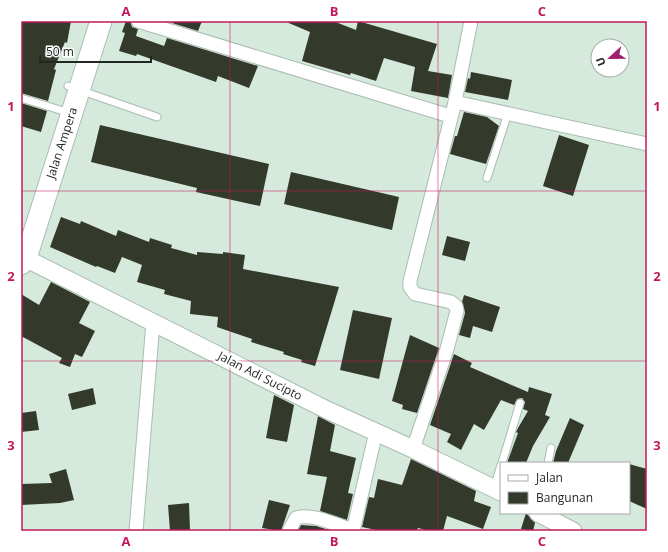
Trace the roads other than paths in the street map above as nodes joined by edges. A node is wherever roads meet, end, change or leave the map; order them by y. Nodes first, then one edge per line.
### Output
1 (89, 21) edge
2 (101, 21) edge
3 (138, 21) edge
4 (472, 21) edge
5 (73, 88) junction
6 (21, 98) edge
7 (455, 102) junction
8 (66, 111) junction
9 (508, 113) junction
10 (450, 116) junction
11 (156, 117) dead end
12 (647, 144) edge
13 (487, 178) dead end
14 (21, 230) edge
15 (23, 259) edge
16 (153, 322) junction
17 (520, 403) dead end
18 (376, 432) junction
19 (552, 448) dead end
20 (413, 449) junction
21 (502, 462) edge
22 (548, 462) edge
23 (500, 473) edge
24 (498, 490) edge
25 (541, 514) edge
26 (136, 531) edge
27 (289, 531) edge
28 (353, 531) edge
29 (573, 531) edge

1 - 5 main road, Jalan Ampera
2 - 5 main road, Jalan Ampera
3 - 10 street
4 - 7 street
5 - 8 main road, Jalan Ampera
5 - 11 lane
6 - 8 lane
7 - 9 street
7 - 10 street
8 - 14 main road, Jalan Ampera
8 - 15 main road, Jalan Ampera
9 - 12 street
9 - 13 lane
10 - 20 street
15 - 16 street, Jalan Adi Sucipto
16 - 18 street, Jalan Adi Sucipto
16 - 26 street
17 - 21 lane
18 - 20 street, Jalan Adi Sucipto
18 - 28 street
19 - 22 lane
20 - 24 street, Jalan Adi Sucipto
23 - 24 lane
25 - 29 street
27 - 28 street

